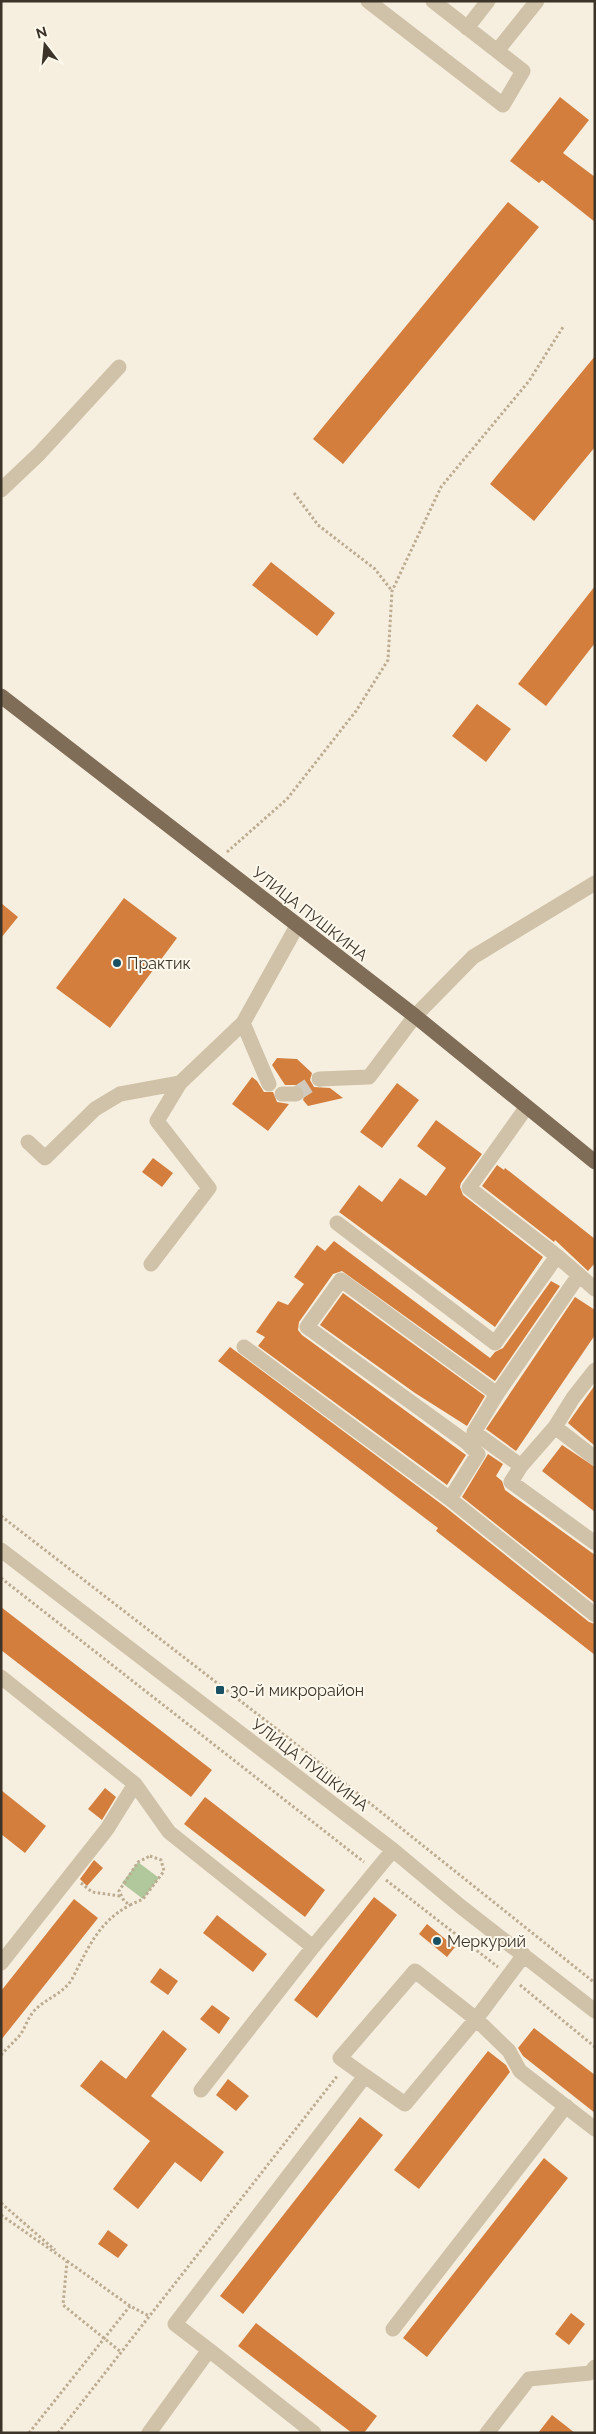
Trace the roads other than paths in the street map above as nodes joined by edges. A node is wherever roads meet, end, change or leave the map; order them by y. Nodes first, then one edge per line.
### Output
1 (368, 1) edge
2 (433, 1) edge
3 (488, 1) edge
4 (537, 1) edge
5 (467, 28) junction
6 (497, 51) junction
7 (119, 367) dead end
8 (1, 490) edge
9 (1, 696) edge
10 (595, 883) edge
11 (297, 926) junction
12 (414, 1016) junction
13 (243, 1023) junction
14 (319, 1079) tunnel mouth
15 (180, 1083) junction
16 (269, 1084) dead end
17 (526, 1108) junction
18 (28, 1142) dead end
19 (595, 1162) edge
20 (337, 1223) dead end
21 (557, 1256) junction
22 (151, 1264) dead end
23 (579, 1275) junction
24 (595, 1289) edge
25 (244, 1347) dead end
26 (592, 1378) edge
27 (497, 1394) junction
28 (555, 1427) junction
29 (470, 1437) junction
30 (595, 1458) edge
31 (521, 1466) junction
32 (450, 1499) junction
33 (595, 1543) edge
34 (1, 1550) edge
35 (595, 1615) edge
36 (1, 1677) edge
37 (135, 1784) junction
38 (393, 1850) junction
39 (313, 1947) junction
40 (524, 1955) junction
41 (1, 1963) edge
42 (595, 2011) edge
43 (476, 2019) junction
44 (366, 2076) junction
45 (201, 2090) dead end
46 (566, 2106) junction
47 (595, 2129) edge
48 (393, 2329) dead end
49 (209, 2350) junction
50 (595, 2367) edge
51 (156, 2429) edge
52 (314, 2433) edge
53 (487, 2433) edge

1 - 6 street
2 - 5 street
3 - 5 street
4 - 6 street
5 - 6 street
7 - 8 street
9 - 11 main road, УЛИЦА ПУШКИНА
10 - 12 street
11 - 12 main road, УЛИЦА ПУШКИНА
11 - 13 street
12 - 14 street
12 - 17 main road, УЛИЦА ПУШКИНА
13 - 15 street
13 - 16 street
15 - 18 street
15 - 22 street
17 - 19 main road, УЛИЦА ПУШКИНА
17 - 21 street
20 - 21 street
21 - 23 street
23 - 24 street
23 - 27 street
25 - 32 street
26 - 28 street
27 - 29 street
27 - 29 street
28 - 30 street
28 - 31 street
29 - 31 street
29 - 32 street
31 - 33 street
32 - 35 street
34 - 38 street, УЛИЦА ПУШКИНА
36 - 37 street
37 - 39 street
37 - 41 street
38 - 39 street
38 - 40 street, УЛИЦА ПУШКИНА
39 - 45 street
40 - 42 street, УЛИЦА ПУШКИНА
40 - 43 street
43 - 44 street
43 - 44 street
43 - 46 street
44 - 49 street
46 - 47 street
46 - 48 street
49 - 51 street
49 - 52 street
50 - 53 street

